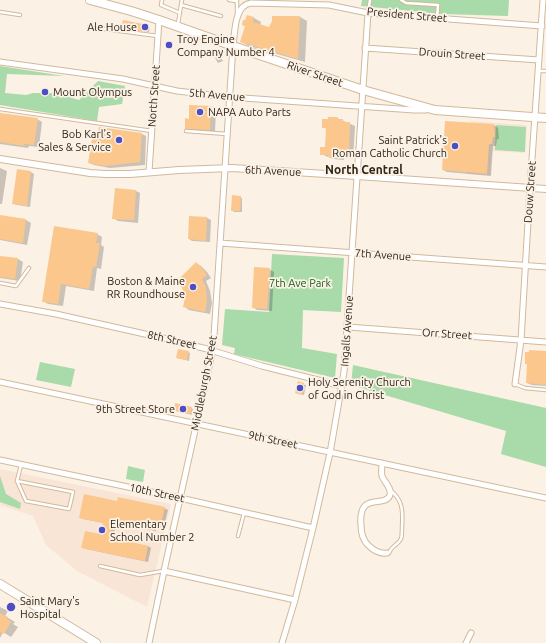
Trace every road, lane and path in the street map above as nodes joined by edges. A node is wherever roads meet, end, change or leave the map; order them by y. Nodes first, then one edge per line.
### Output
1 (90, 0) edge
2 (162, 0) edge
3 (182, 0) edge
4 (229, 0) edge
5 (370, 0) edge
6 (402, 0) edge
7 (438, 0) edge
8 (543, 0) edge
9 (236, 1) edge
10 (315, 2) edge
11 (420, 2) edge
12 (181, 4) junction
13 (438, 5) junction
14 (0, 12) edge
15 (180, 13) junction
16 (368, 13) junction
17 (20, 15) dead end
18 (221, 16) dead end
19 (237, 16) junction
20 (437, 18) junction
21 (159, 20) junction
22 (542, 26) junction
23 (89, 27) dead end
24 (178, 27) junction
25 (158, 36) junction
26 (232, 46) junction
27 (365, 48) junction
28 (539, 60) junction
29 (0, 62) edge
30 (538, 71) junction
31 (546, 71) edge
32 (155, 86) junction
33 (363, 90) junction
34 (229, 97) junction
35 (362, 106) junction
36 (0, 109) edge
37 (436, 110) junction
38 (535, 118) junction
39 (546, 118) edge
40 (152, 131) junction
41 (186, 131) dead end
42 (227, 134) junction
43 (0, 159) edge
44 (225, 168) junction
45 (150, 172) junction
46 (357, 176) junction
47 (530, 188) junction
48 (546, 189) edge
49 (220, 243) junction
50 (352, 253) junction
51 (525, 265) junction
52 (546, 267) edge
53 (29, 268) dead end
54 (0, 283) edge
55 (0, 304) edge
56 (348, 327) junction
57 (521, 340) junction
58 (546, 342) edge
59 (212, 350) junction
60 (0, 382) edge
61 (515, 384) joint
62 (342, 386) junction
63 (546, 390) edge
64 (197, 424) junction
65 (330, 453) junction
66 (0, 460) edge
67 (382, 463) junction
68 (21, 464) junction
69 (17, 481) junction
70 (390, 489) junction
71 (180, 498) junction
72 (546, 498) edge
73 (244, 512) junction
74 (313, 528) junction
75 (238, 536) dead end
76 (387, 553) joint
77 (100, 566) dead end
78 (164, 571) junction
79 (0, 584) edge
80 (295, 600) junction
81 (470, 633) dead end
82 (96, 643) edge
83 (149, 643) edge
84 (282, 643) edge
85 (466, 643) edge

1 - 21 main road, River Street
2 - 15 lane
3 - 12 lane
4 - 9 lane
5 - 16 lane
6 - 11 lane
7 - 13 lane
8 - 22 street, Douw Street
9 - 19 lane
10 - 16 street, President Street
10 - 19 street, President Street
11 - 13 lane
12 - 15 lane
12 - 18 lane
13 - 20 lane
14 - 17 lane
15 - 24 lane
16 - 20 street, President Street
16 - 27 street, Ingalls Avenue
19 - 26 street, Middleburgh Street
20 - 22 street, President Street
21 - 24 main road, River Street
21 - 25 street, North Street
22 - 28 street, Douw Street
23 - 25 lane
24 - 26 main road, River Street
25 - 32 street, North Street
26 - 33 main road, River Street
26 - 34 street, Middleburgh Street
27 - 28 street, Drouin Street
27 - 33 street, Ingalls Avenue
28 - 30 street, Douw Street
29 - 32 street, 5th Avenue
30 - 31 lane
30 - 38 street, Douw Street
32 - 34 street, 5th Avenue
32 - 40 street, North Street
33 - 35 street, Ingalls Avenue
33 - 37 main road, River Street
34 - 35 street, 5th Avenue
34 - 42 street, Middleburgh Street
35 - 37 street, 5th Avenue
35 - 46 street, Ingalls Avenue
36 - 40 lane
37 - 38 main road, River Street
38 - 39 main road, River Street
38 - 47 street, Douw Street
40 - 45 street, North Street
41 - 42 lane
42 - 44 street, Middleburgh Street
43 - 45 street, 6th Avenue
44 - 45 street, 6th Avenue
44 - 46 street, 6th Avenue
44 - 49 street, Middleburgh Street
46 - 47 street, 6th Avenue
46 - 50 street, Ingalls Avenue
47 - 48 street, 6th Avenue
47 - 51 street, Douw Street
49 - 50 street, 7th Avenue
49 - 59 street, Middleburgh Street
50 - 51 street, 7th Avenue
50 - 56 street, Ingalls Avenue
51 - 52 street, 7th Avenue
51 - 57 street, Douw Street
53 - 54 lane
55 - 59 street, 8th Street
56 - 57 street, Orr Street
56 - 62 street, Ingalls Avenue
57 - 58 street, Orr Street
57 - 61 street, Douw Street
59 - 62 street, 8th Street
59 - 64 street, Middleburgh Street
60 - 64 street, 9th Street
61 - 63 lane
62 - 65 street, Ingalls Avenue
64 - 65 street, 9th Street
64 - 71 street, Middleburgh Street
65 - 67 street, 9th Street
65 - 74 street, Ingalls Avenue
66 - 68 street, 10th Street
67 - 70 street
67 - 72 street, 9th Street
68 - 69 lane
68 - 71 street, 10th Street
69 - 69 lane
70 - 76 lane
70 - 76 street
71 - 73 street, 10th Street
71 - 78 street, Middleburgh Street
73 - 74 street, 10th Street
73 - 75 lane
74 - 80 street, Ingalls Avenue
77 - 78 lane
78 - 80 street
78 - 83 street, Middleburgh Street
79 - 82 main road
80 - 84 street, Ingalls Avenue
81 - 85 street

